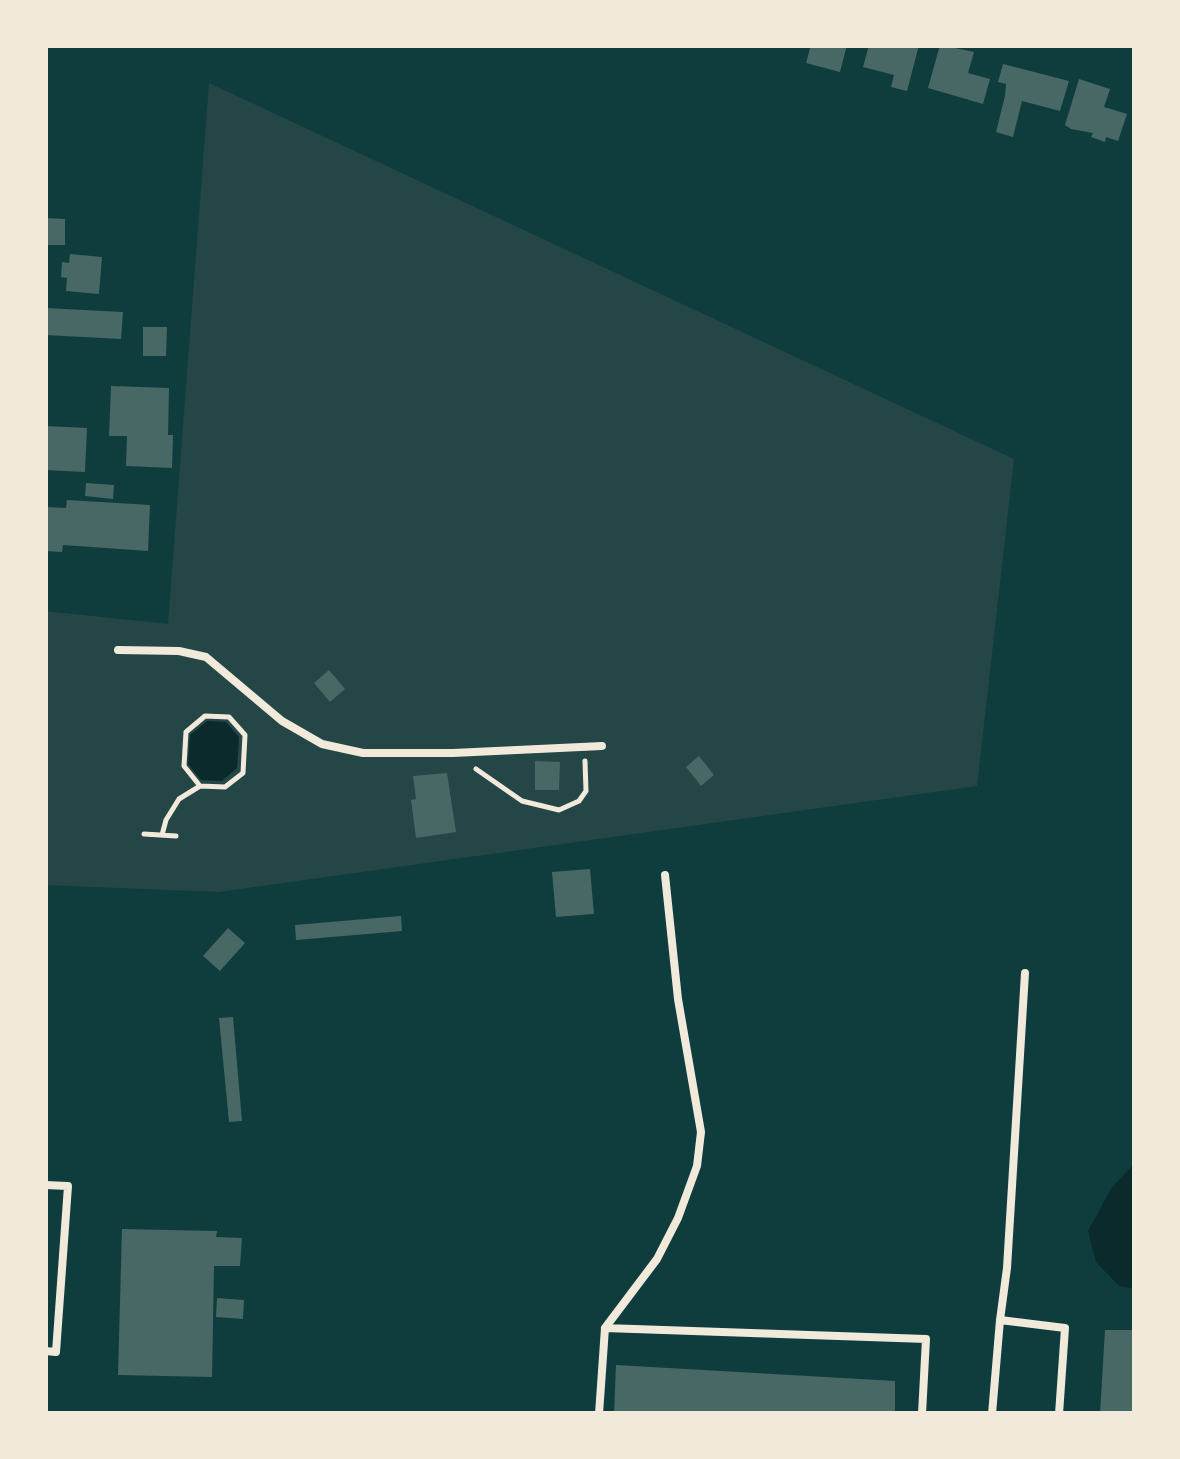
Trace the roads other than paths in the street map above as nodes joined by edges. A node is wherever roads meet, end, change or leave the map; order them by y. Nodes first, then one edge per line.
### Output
1 (118, 650) dead end
2 (602, 746) dead end
3 (665, 875) dead end
4 (1025, 973) dead end
5 (45, 1185) edge
6 (1000, 1320) junction
7 (605, 1328) junction
8 (45, 1351) edge
9 (599, 1414) edge
10 (922, 1414) edge
11 (992, 1414) edge
12 (1059, 1414) edge

1 - 2 lane
3 - 7 lane
4 - 6 lane
5 - 8 lane
6 - 11 lane
6 - 12 lane
7 - 9 lane
7 - 10 lane

